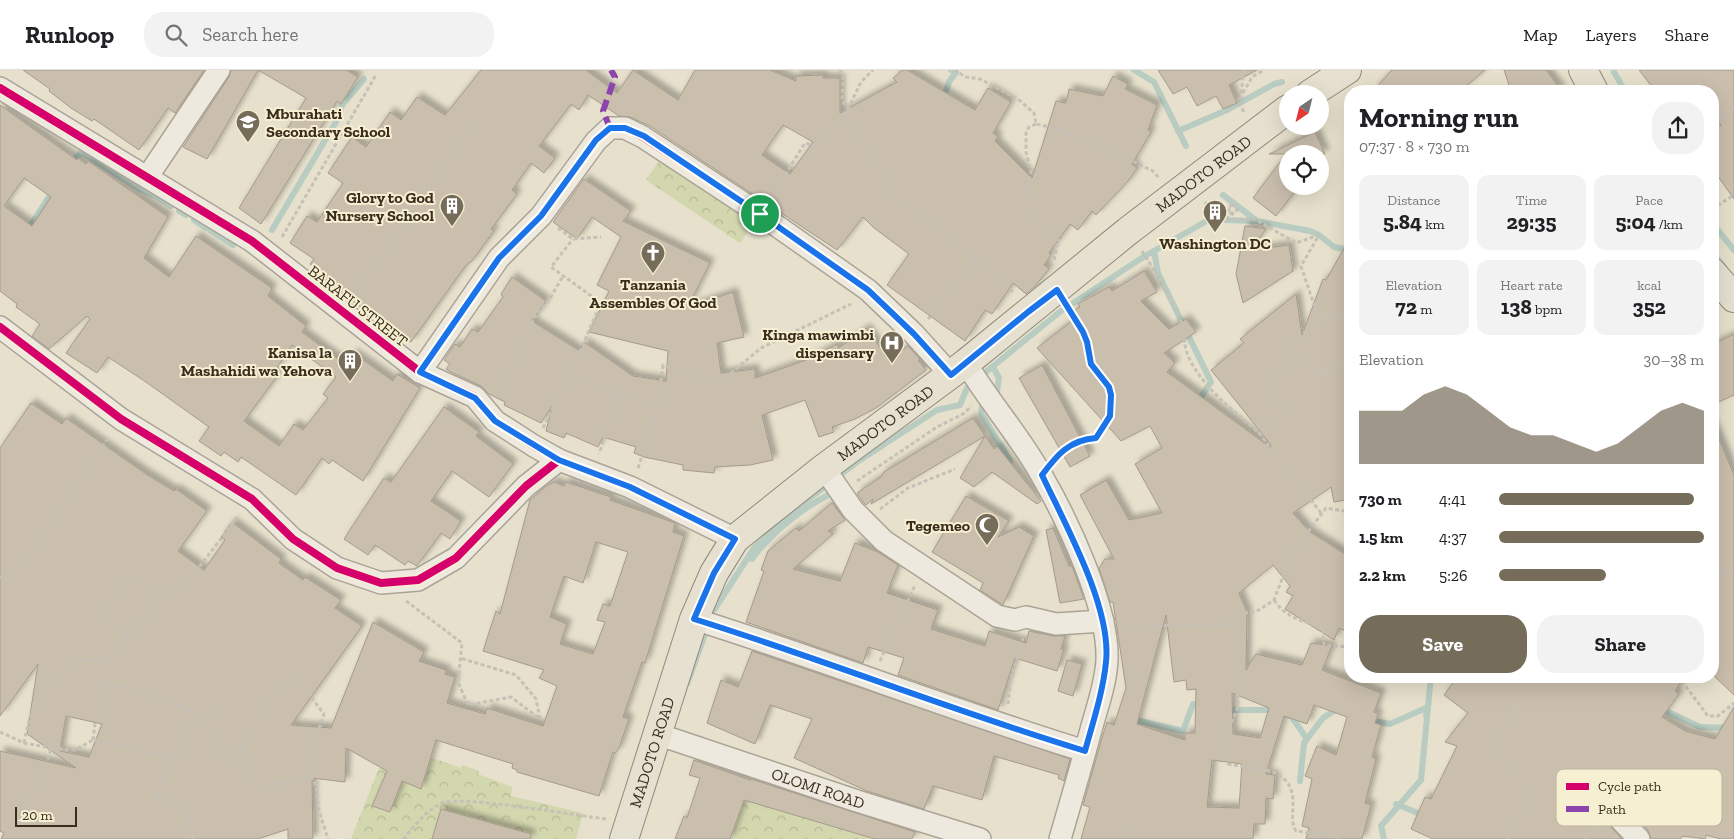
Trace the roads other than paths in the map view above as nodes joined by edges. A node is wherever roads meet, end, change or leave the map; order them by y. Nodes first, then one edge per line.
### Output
1 (219, 70) edge
2 (1348, 70) edge
3 (1583, 70) edge
4 (1324, 85) edge
5 (1591, 85) edge
6 (0, 88) edge
7 (1279, 115) edge
8 (148, 176) junction
9 (1719, 280) edge
10 (1734, 298) edge
11 (0, 327) edge
12 (959, 369) junction
13 (420, 372) junction
14 (559, 460) junction
15 (824, 468) junction
16 (735, 539) junction
17 (694, 619) junction
18 (1104, 626) junction
19 (658, 734) junction
20 (1085, 751) junction
21 (1626, 826) edge
22 (627, 830) edge
23 (980, 839) edge
24 (1060, 839) edge
25 (1638, 839) edge

1 - 8 street
2 - 4 main road
3 - 5 main road
6 - 8 street, BARAFU STREET
7 - 12 main road, MADOTO ROAD
8 - 13 street, BARAFU STREET
9 - 10 main road
11 - 14 street
12 - 13 street
12 - 15 main road, MADOTO ROAD
12 - 18 street
13 - 14 street, BARAFU STREET
14 - 16 street, BARAFU STREET
15 - 16 main road, MADOTO ROAD
15 - 18 street
16 - 17 main road, MADOTO ROAD
17 - 19 main road, MADOTO ROAD
17 - 20 street
18 - 20 street
19 - 22 main road, MADOTO ROAD
19 - 23 street, OLOMI ROAD
20 - 24 street
21 - 25 street

